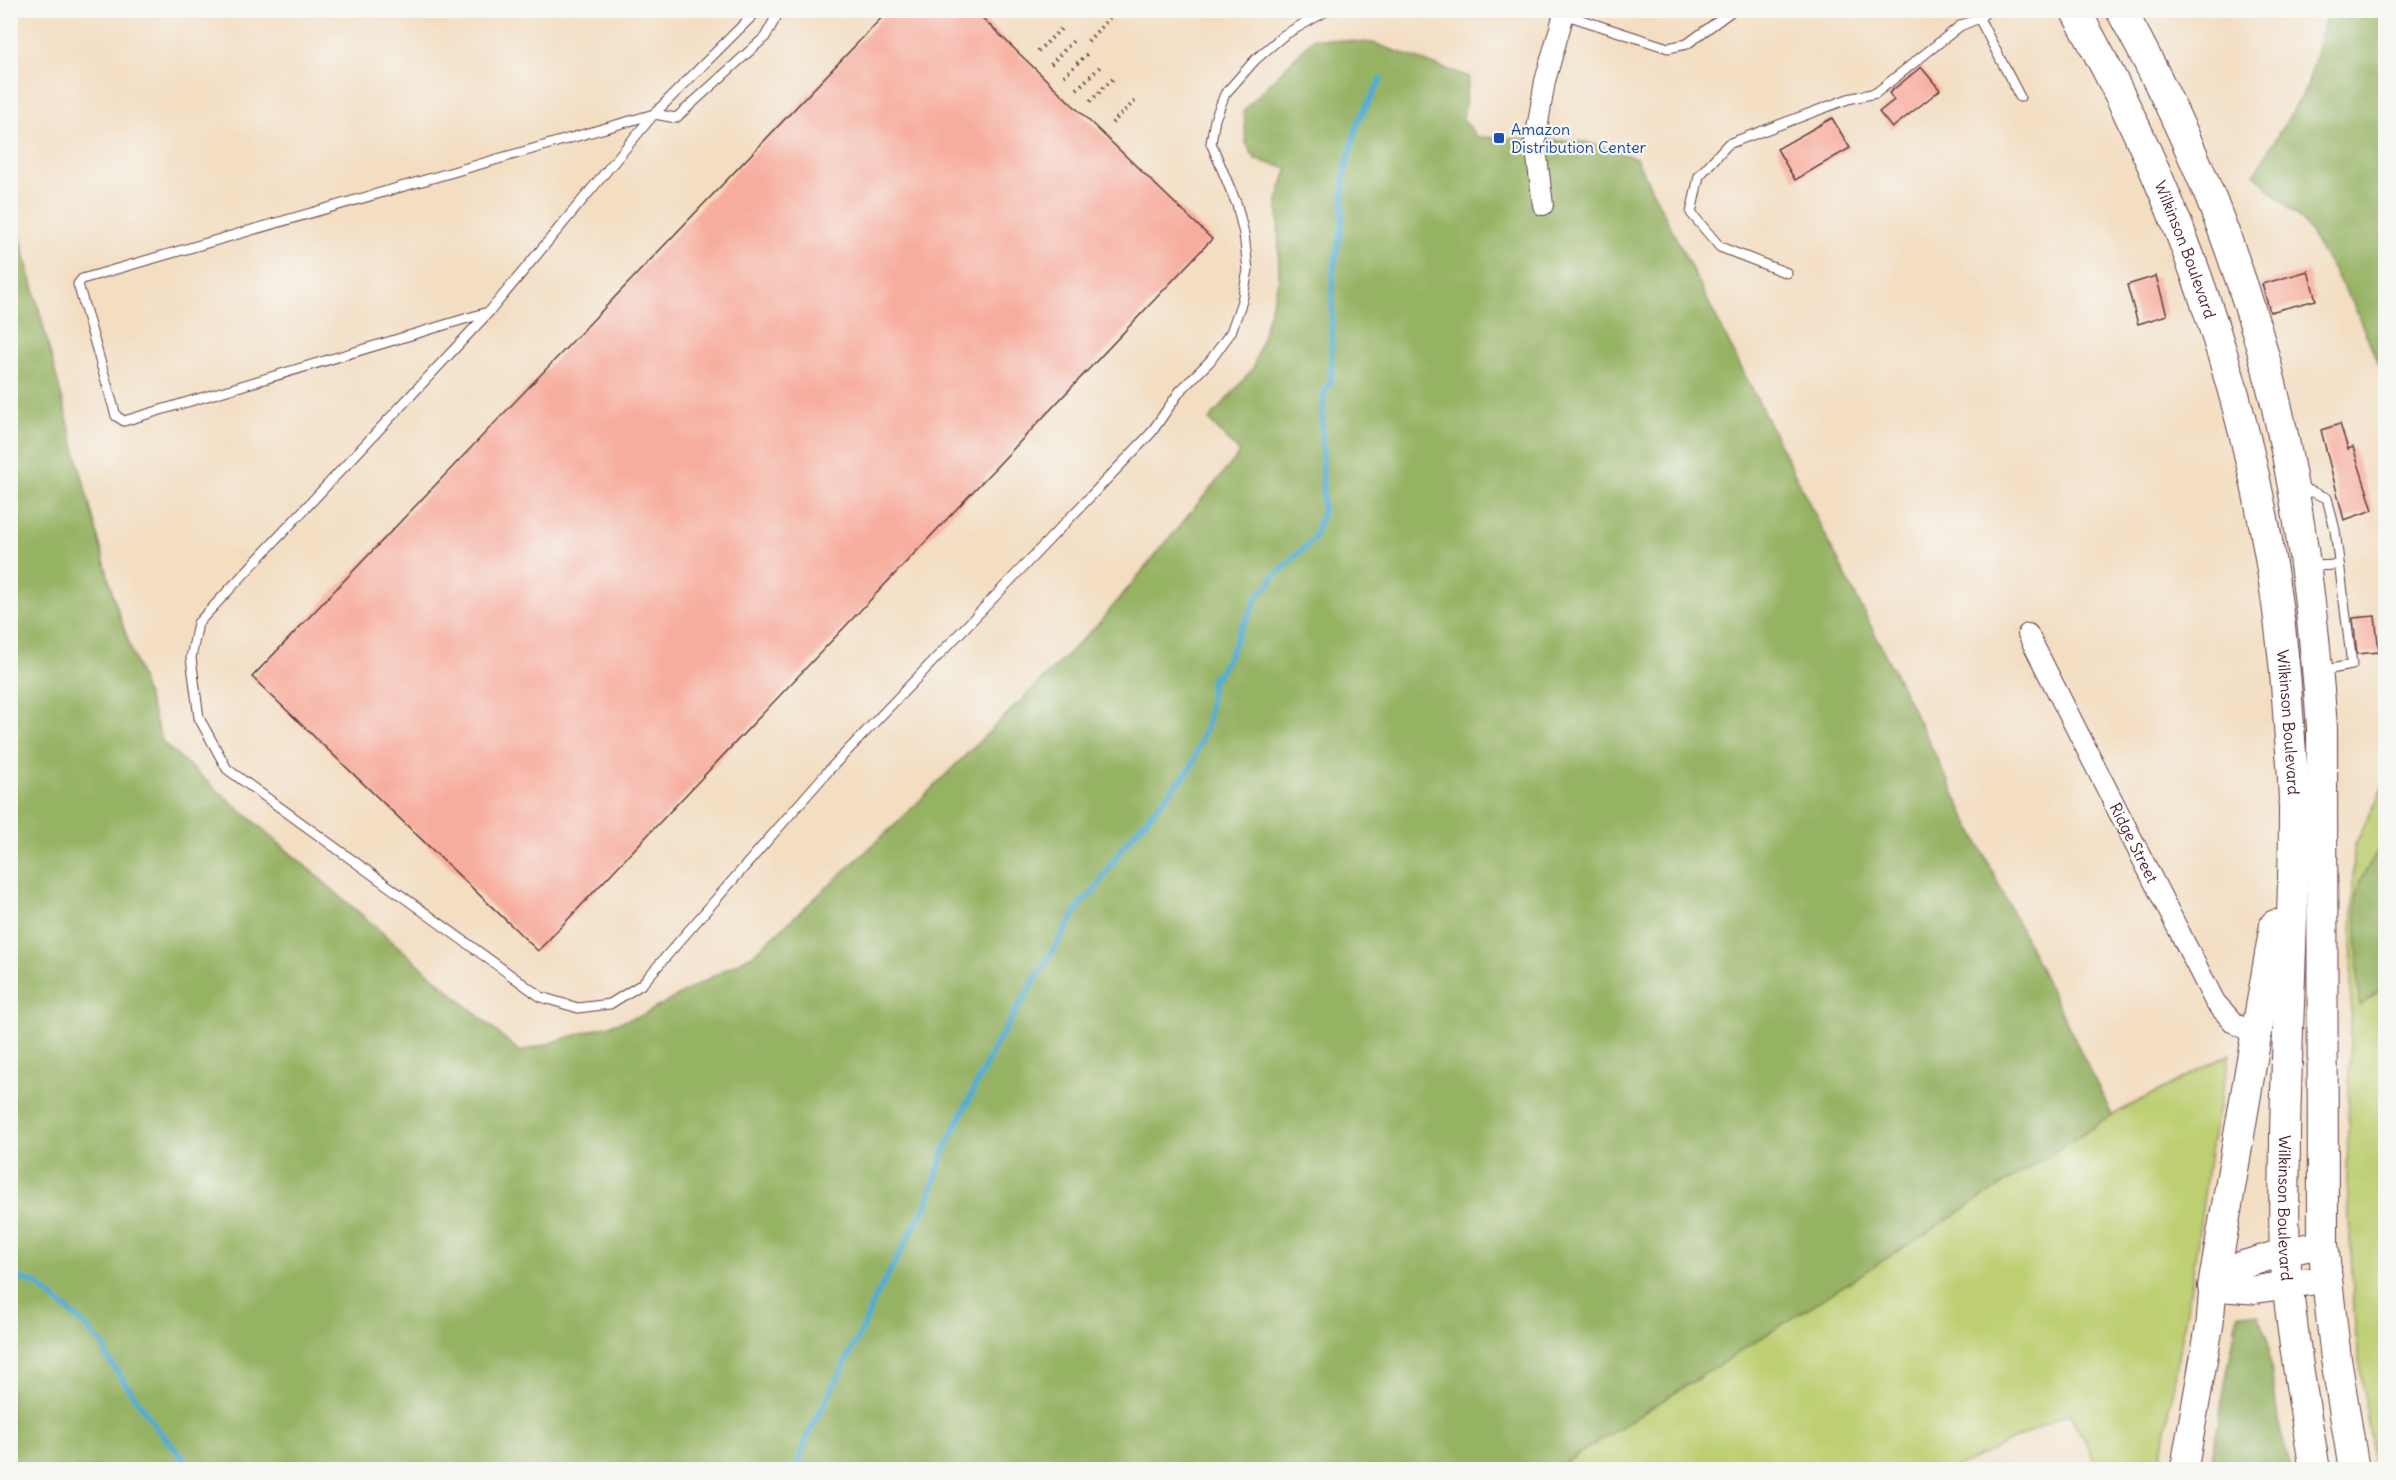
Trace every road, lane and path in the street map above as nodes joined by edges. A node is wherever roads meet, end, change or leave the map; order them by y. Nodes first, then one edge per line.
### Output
1 (758, 10) edge
2 (780, 10) edge
3 (1117, 10) edge
4 (1328, 10) edge
5 (1733, 10) edge
6 (1989, 10) edge
7 (2075, 10) edge
8 (2121, 10) edge
9 (1560, 12) edge
10 (1979, 18) junction
11 (1063, 27) dead end
12 (1075, 39) dead end
13 (1088, 41) dead end
14 (1038, 51) dead end
15 (1089, 52) dead end
16 (1052, 64) dead end
17 (1102, 65) dead end
18 (1064, 76) dead end
19 (1115, 77) dead end
20 (1077, 89) dead end
21 (2020, 97) dead end
22 (1137, 99) dead end
23 (1090, 101) dead end
24 (1125, 111) junction
25 (654, 114) junction
26 (1131, 116) dead end
27 (1112, 123) dead end
28 (1543, 205) dead end
29 (1787, 273) dead end
30 (490, 311) junction
31 (2277, 407) junction
32 (2242, 419) junction
33 (2292, 484) junction
34 (2339, 565) junction
35 (2306, 567) junction
36 (2028, 634) dead end
37 (2318, 672) junction
38 (2294, 807) junction
39 (2257, 1036) junction
40 (2323, 1244) junction
41 (2285, 1252) junction
42 (2327, 1279) junction
43 (2289, 1285) junction
44 (2213, 1287) junction
45 (2184, 1470) edge
46 (2315, 1470) edge
47 (2354, 1470) edge

1 - 25 lane
2 - 25 lane
3 - 13 path
4 - 30 lane
5 - 9 lane
6 - 10 lane
7 - 32 main road, Wilkinson Boulevard
8 - 31 main road, Wilkinson Boulevard
9 - 28 street
10 - 21 lane
10 - 29 lane
11 - 14 path
12 - 16 path
15 - 18 path
17 - 20 path
19 - 23 path
22 - 24 path
24 - 26 path
24 - 27 path
25 - 30 lane
25 - 30 lane
31 - 32 main road
31 - 33 main road, Wilkinson Boulevard
32 - 38 main road, Wilkinson Boulevard
33 - 34 lane
33 - 35 main road, Wilkinson Boulevard
34 - 35 lane
34 - 37 lane
35 - 37 main road, Wilkinson Boulevard
36 - 39 street, Ridge Street
37 - 40 main road, Wilkinson Boulevard
38 - 39 main road
38 - 41 main road, Wilkinson Boulevard
39 - 44 main road
40 - 41 main road
40 - 42 main road, Wilkinson Boulevard
41 - 43 main road, Wilkinson Boulevard
41 - 44 main road
42 - 43 main road
42 - 47 main road, Wilkinson Boulevard
43 - 44 main road
43 - 46 main road, Wilkinson Boulevard
44 - 45 main road

